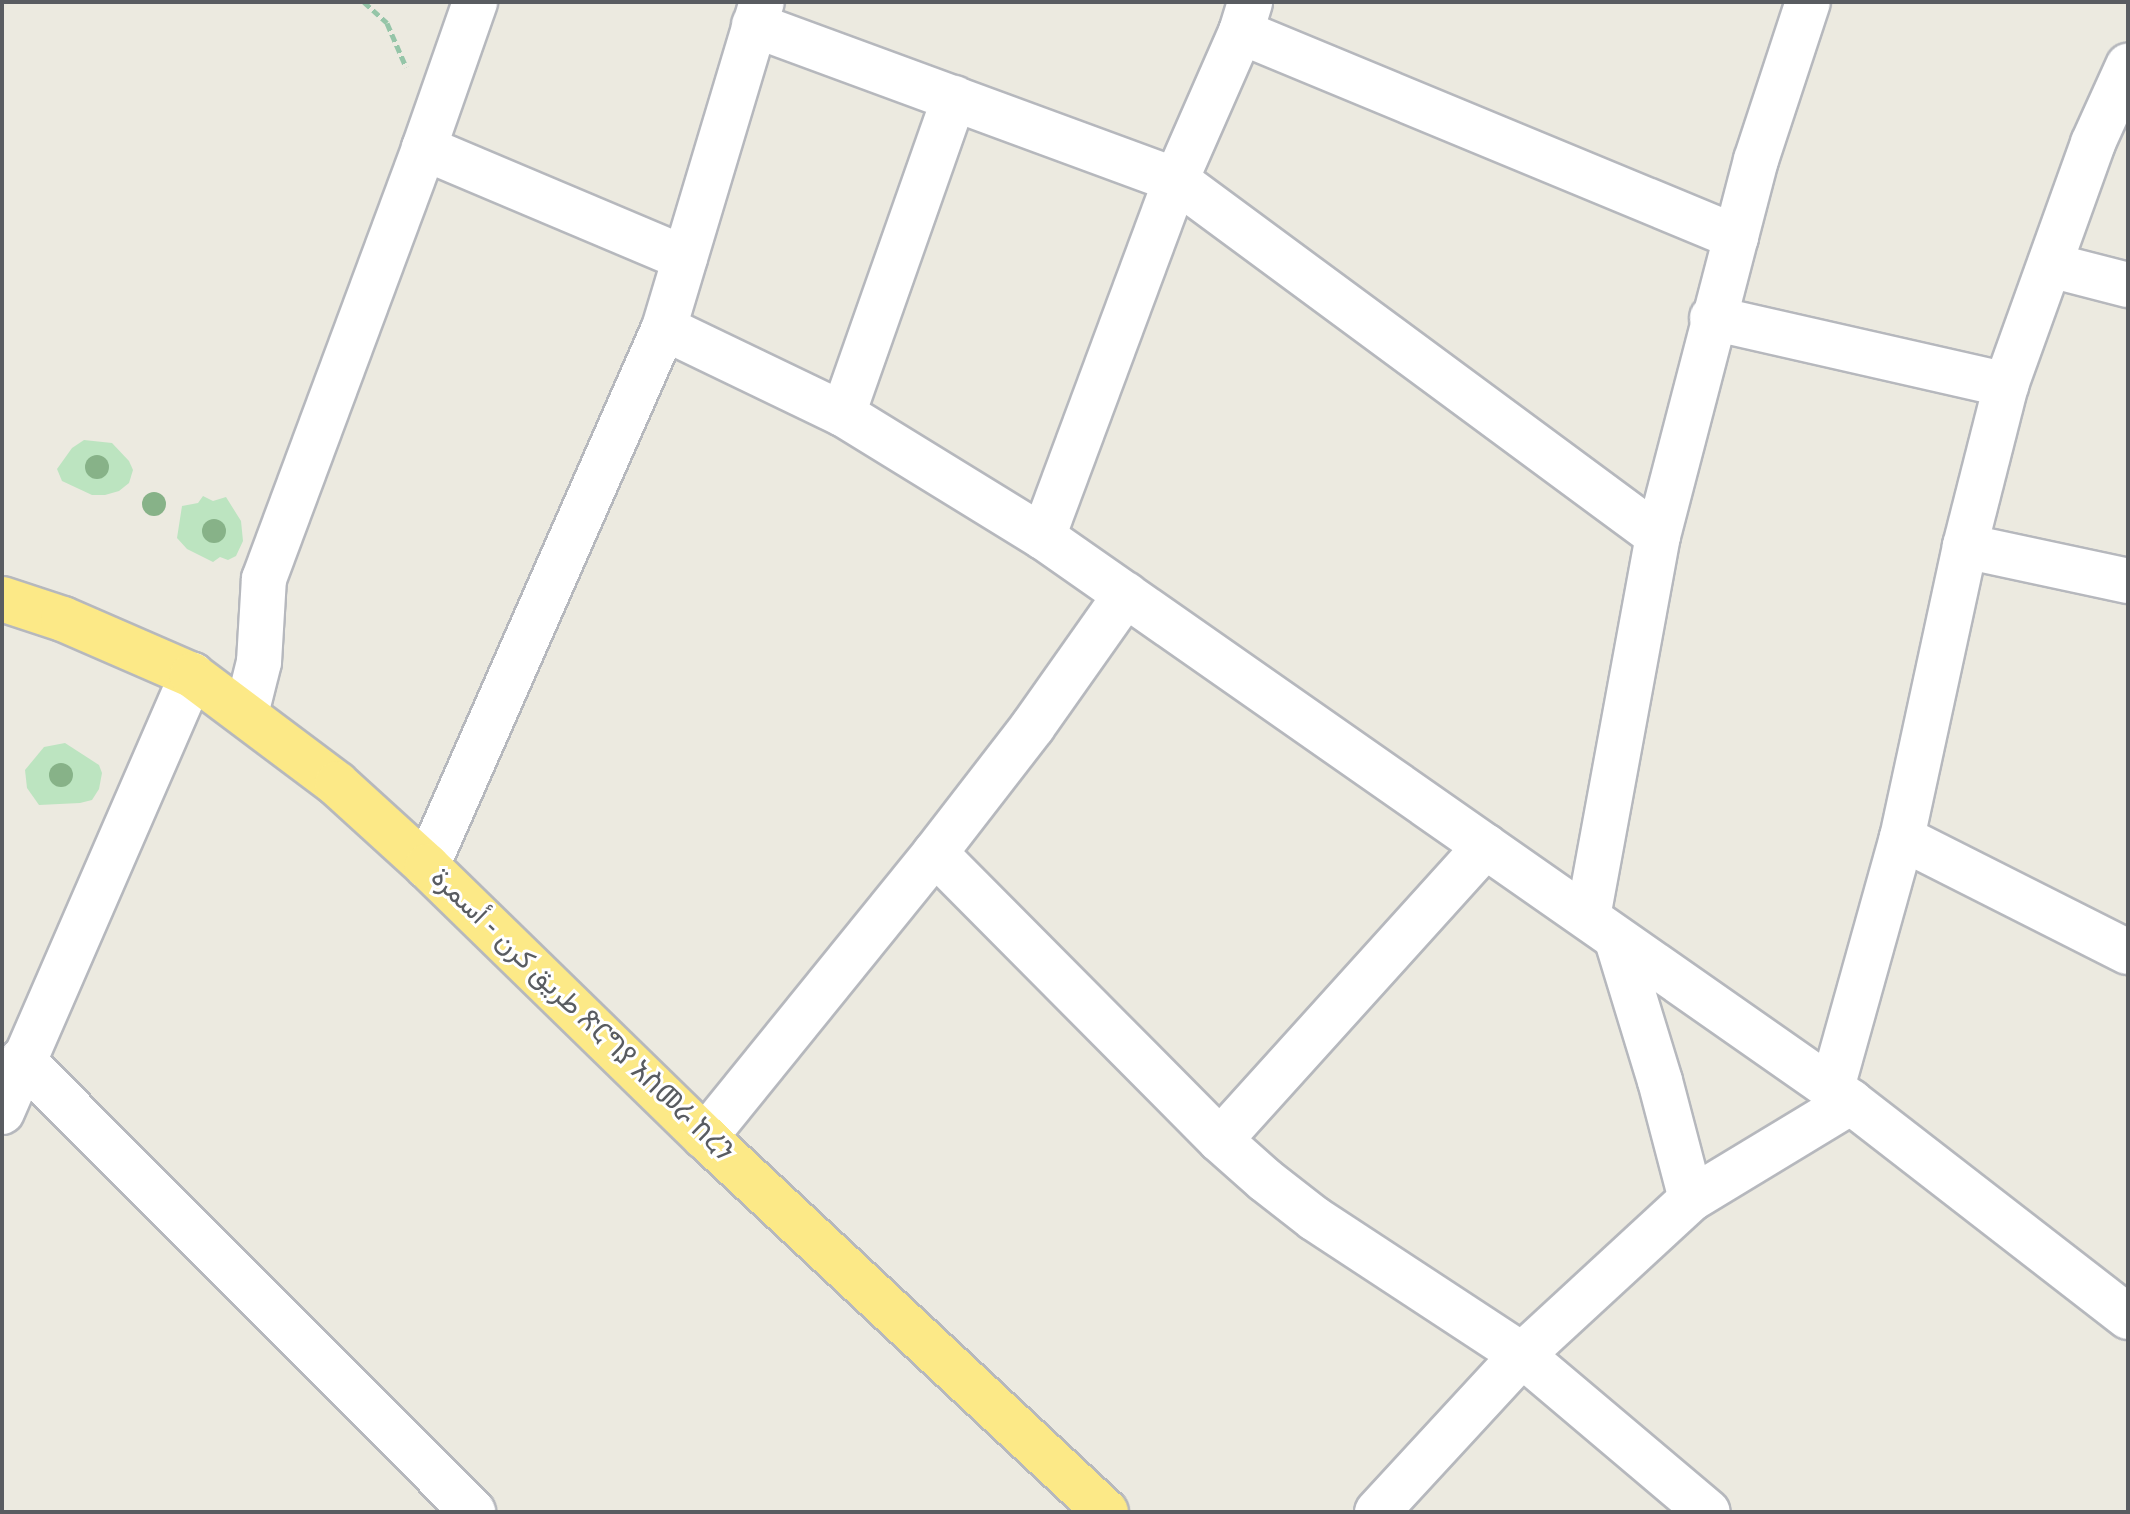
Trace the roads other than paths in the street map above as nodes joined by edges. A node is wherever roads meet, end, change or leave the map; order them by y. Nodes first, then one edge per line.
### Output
1 (475, 2) edge
2 (1808, 2) edge
3 (758, 13) edge
4 (1246, 17) edge
5 (2128, 66) edge
6 (954, 98) junction
7 (424, 148) junction
8 (1176, 180) junction
9 (1736, 237) junction
10 (685, 258) junction
11 (2050, 265) junction
12 (2128, 285) edge
13 (1712, 318) junction
14 (664, 328) junction
15 (2006, 385) junction
16 (843, 414) junction
17 (1658, 536) junction
18 (1043, 537) junction
19 (1965, 546) junction
20 (2128, 581) edge
21 (1126, 594) junction
22 (2, 599) edge
23 (192, 675) junction
24 (246, 714) junction
25 (1902, 838) junction
26 (1486, 846) junction
27 (935, 853) junction
28 (427, 866) junction
29 (1602, 928) junction
30 (2128, 952) edge
31 (22, 1060) junction
32 (1842, 1095) junction
33 (2, 1112) edge
34 (705, 1137) junction
35 (1220, 1140) junction
36 (1691, 1199) junction
37 (2128, 1317) edge
38 (1522, 1355) junction
39 (470, 1511) edge
40 (1106, 1512) edge
41 (1377, 1512) edge
42 (1708, 1512) edge

1 - 7 street
2 - 9 street
3 - 6 street
3 - 10 street
4 - 8 street
4 - 9 street
5 - 11 street
6 - 8 street
6 - 16 street
7 - 10 street
7 - 24 street
8 - 17 street
8 - 18 street
9 - 13 street
10 - 14 street
11 - 12 street
11 - 15 street
13 - 15 street
13 - 17 street
14 - 16 street
14 - 28 street
15 - 19 street
16 - 18 street
17 - 29 street
18 - 21 street
19 - 20 street
19 - 25 street
21 - 26 street
21 - 27 street
22 - 23 highway, طريق كرن - أسمرة ጽርግያ አስመራ ከረን
23 - 24 highway, طريق كرن - أسمرة ጽርግያ አስመራ ከረን
23 - 31 street
24 - 28 highway, طريق كرن - أسمرة ጽርግያ አስመራ ከረን
25 - 30 street
25 - 32 street
26 - 29 street
26 - 35 street
27 - 34 street
27 - 35 street
28 - 34 highway, طريق كرن - أسمرة ጽርግያ አስመራ ከረን
29 - 32 street
29 - 36 street
31 - 33 street
31 - 39 street
32 - 36 street
32 - 37 street
34 - 40 highway, طريق كرن - أسمرة ጽርግያ አስመራ ከረን
35 - 38 street
36 - 38 street
38 - 41 street
38 - 42 street

